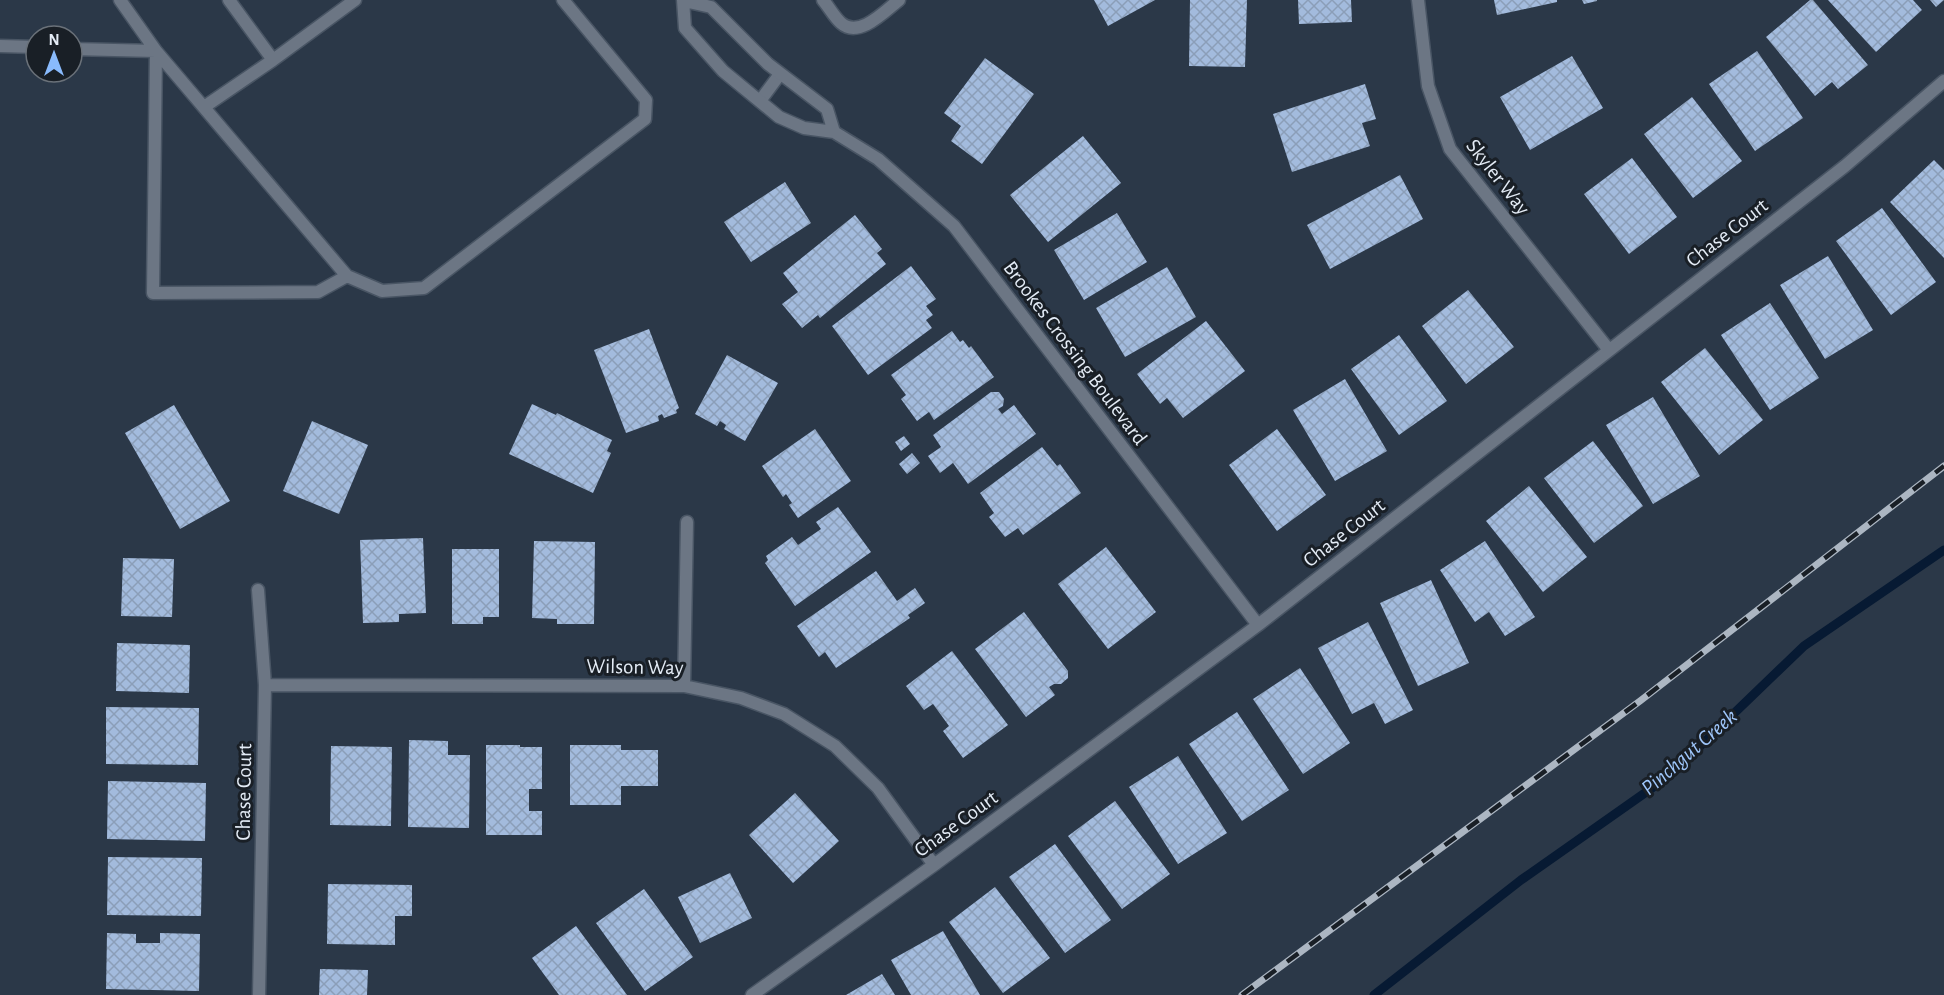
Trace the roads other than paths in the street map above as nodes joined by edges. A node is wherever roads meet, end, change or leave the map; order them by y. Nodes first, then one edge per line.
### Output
1 (120, 0) edge
2 (230, 0) edge
3 (355, 0) edge
4 (563, 0) edge
5 (684, 0) edge
6 (823, 0) edge
7 (899, 0) edge
8 (1418, 0) edge
9 (0, 46) edge
10 (24, 47) edge
11 (84, 48) edge
12 (156, 51) junction
13 (273, 60) junction
14 (780, 74) junction
15 (1944, 81) edge
16 (760, 101) junction
17 (204, 107) junction
18 (834, 132) junction
19 (347, 276) junction
20 (1609, 350) junction
21 (687, 522) dead end
22 (258, 590) dead end
23 (1258, 625) junction
24 (265, 685) junction
25 (684, 686) junction
26 (933, 865) junction
27 (259, 995) edge
28 (752, 995) edge

1 - 12 street
2 - 13 street
3 - 13 street
4 - 19 street
5 - 14 street, Brookes Crossing Boulevard
5 - 16 street, Brookes Crossing Boulevard
6 - 7 street
8 - 20 street, Skyler Way
9 - 10 street
11 - 12 street
12 - 17 street
12 - 19 street
13 - 17 street
14 - 16 street
14 - 18 street, Brookes Crossing Boulevard
15 - 20 street, Chase Court
16 - 18 street, Brookes Crossing Boulevard
17 - 19 street
18 - 23 street, Brookes Crossing Boulevard
20 - 23 street, Chase Court
21 - 25 street
22 - 24 street, Chase Court
23 - 26 street, Chase Court
24 - 25 street, Wilson Way
24 - 27 street, Chase Court
25 - 26 street, Wilson Way
26 - 28 street, Chase Court

